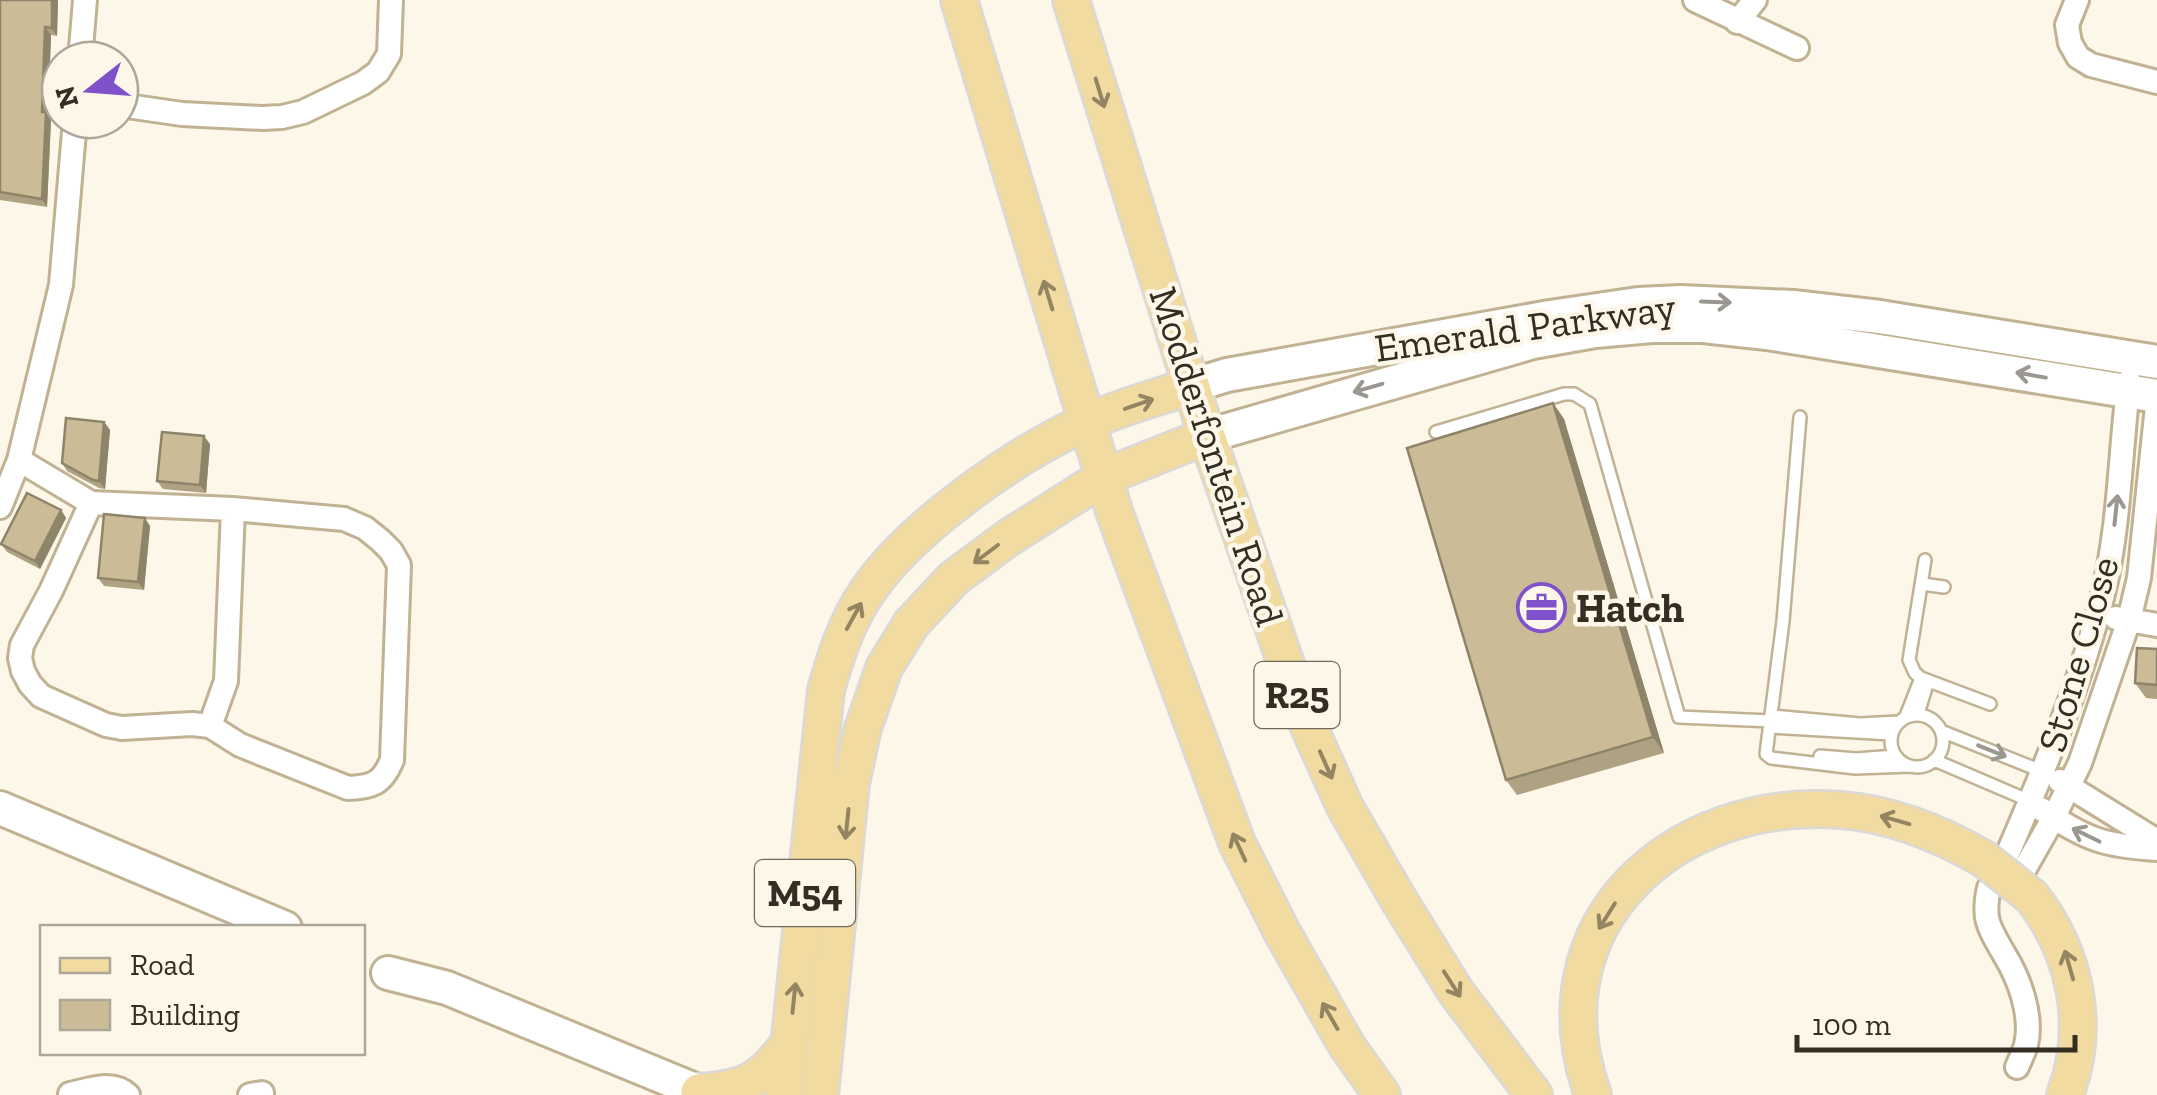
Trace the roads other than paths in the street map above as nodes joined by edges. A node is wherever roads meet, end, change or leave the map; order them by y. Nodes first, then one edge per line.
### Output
1 (84, 0) edge
2 (392, 0) edge
3 (959, 0) edge
4 (1071, 0) edge
5 (1695, 0) edge
6 (1755, 0) edge
7 (2077, 0) edge
8 (1737, 22) junction
9 (81, 40) edge
10 (1797, 48) dead end
11 (2157, 82) edge
12 (140, 107) edge
13 (73, 140) edge
14 (2144, 360) edge
15 (1192, 386) junction
16 (2147, 398) edge
17 (1800, 417) dead end
18 (1086, 422) junction
19 (1436, 432) dead end
20 (1206, 436) junction
21 (19, 460) junction
22 (1104, 477) junction
23 (90, 503) junction
24 (0, 507) edge
25 (233, 510) junction
26 (1925, 560) dead end
27 (1922, 584) junction
28 (1944, 587) dead end
29 (2101, 603) junction
30 (2140, 606) edge
31 (2157, 624) edge
32 (1925, 679) junction
33 (1990, 704) dead end
34 (1908, 718) junction
35 (1771, 721) junction
36 (210, 726) junction
37 (1941, 731) junction
38 (1891, 734) junction
39 (1765, 751) junction
40 (1895, 756) junction
41 (1934, 760) junction
42 (1910, 766) junction
43 (2044, 772) junction
44 (2070, 786) junction
45 (2030, 801) junction
46 (0, 808) edge
47 (2054, 817) junction
48 (2157, 845) edge
49 (2007, 879) junction
50 (278, 925) edge
51 (375, 967) edge
52 (789, 1043) junction
53 (2017, 1066) dead end
54 (703, 1093) edge
55 (70, 1094) edge
56 (128, 1095) edge
57 (664, 1095) edge
58 (784, 1095) edge
59 (820, 1095) edge
60 (1382, 1095) edge
61 (1534, 1095) edge
62 (1594, 1095) edge
63 (2065, 1095) edge

1 - 9 street
2 - 12 street
18 -> 3 main road, R25
4 -> 15 main road, Modderfontein Road / R25
5 - 8 street
6 - 8 street
7 - 11 street
8 - 10 street
13 - 21 street
15 -> 14 street, Emerald Parkway
14 - 16 street, Stone Close
18 -> 15 main road, M54
15 - 20 main road, Modderfontein Road / R25
16 -> 20 street, Emerald Parkway
29 -> 16 street, Stone Close
16 - 30 street, Stone Close
17 - 35 lane
18 - 22 main road, R25
52 -> 18 main road, M54
19 - 35 lane
20 - 22 main road, M54
20 -> 61 main road, Modderfontein Road / R25
21 - 23 street
21 - 24 street
22 -> 59 main road, M54
60 -> 22 main road, R25
23 - 25 street
23 - 36 street
25 - 36 street
25 - 36 street
26 - 27 lane
27 - 28 lane
27 - 32 lane
29 - 30 street
29 - 43 street, Stone Close
30 - 31 street
30 - 44 street, Stone Close
32 - 33 lane
32 - 34 lane
34 - 35 lane
34 - 37 lane
34 - 38 lane
35 - 38 lane
35 - 39 lane
37 - 41 lane
37 -> 43 lane
38 - 40 lane
39 - 40 lane
39 - 42 lane
40 - 42 lane
41 - 42 lane
41 - 45 lane
43 - 44 street
43 - 45 street, Stone Close
44 - 47 street, Stone Close
44 - 48 street
45 - 47 street
45 - 49 street, Stone Close
46 - 50 street
48 -> 47 street
47 - 49 street, Stone Close
49 - 53 street
49 -> 62 main road
63 -> 49 main road
51 - 54 street
51 - 57 street
52 - 54 main road
52 - 58 main road, M54
55 - 56 street

